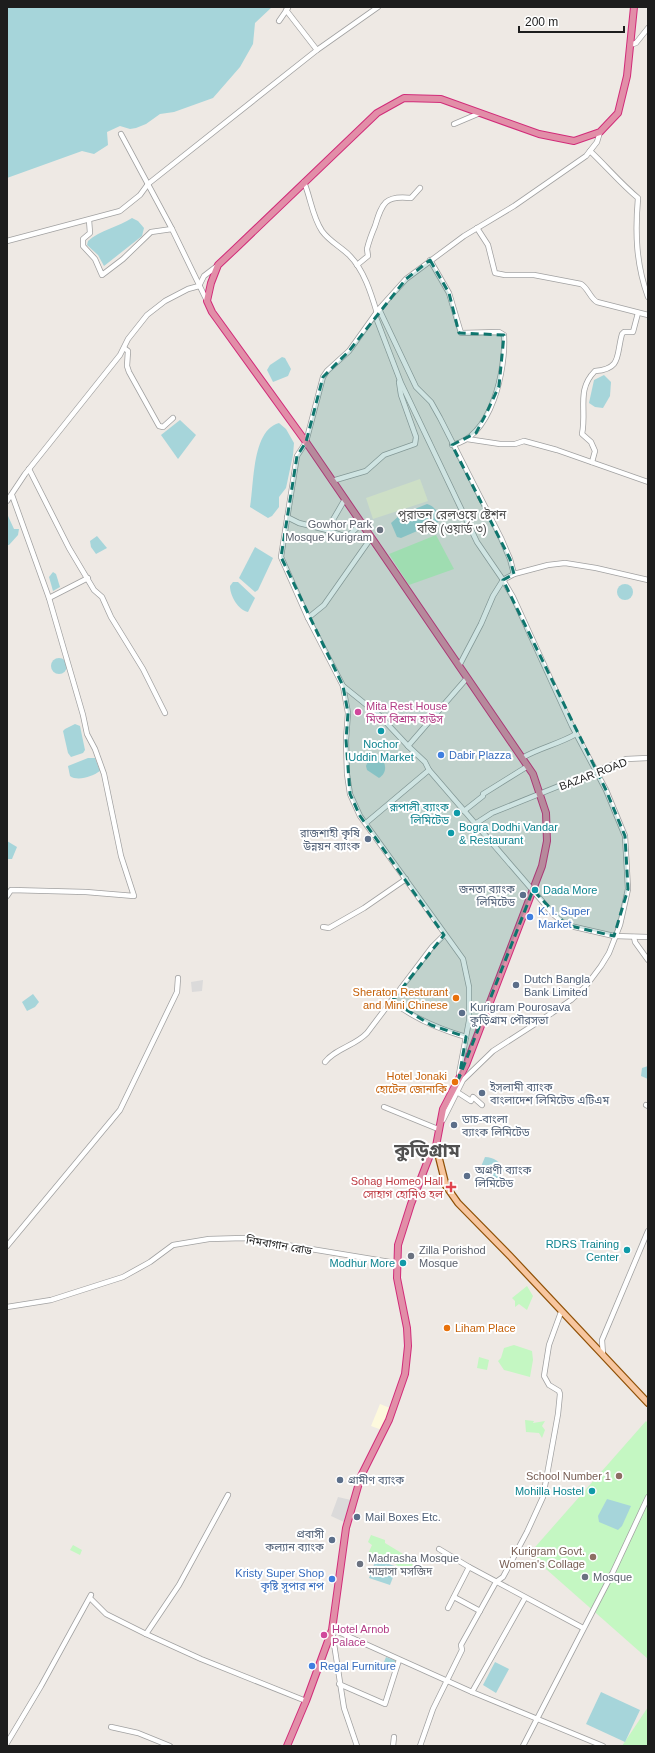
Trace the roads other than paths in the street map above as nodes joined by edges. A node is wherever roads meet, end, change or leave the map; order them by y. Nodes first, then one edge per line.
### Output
1 (378, 7) edge
2 (634, 7) edge
3 (287, 8) edge
4 (279, 21) dead end
5 (648, 28) edge
6 (630, 45) junction
7 (317, 50) junction
8 (480, 113) junction
9 (454, 124) dead end
10 (600, 132) junction
11 (121, 134) dead end
12 (590, 151) junction
13 (304, 182) junction
14 (148, 184) junction
15 (420, 188) dead end
16 (89, 220) junction
17 (172, 228) junction
18 (477, 228) junction
19 (7, 241) edge
20 (430, 260) junction
21 (218, 265) junction
22 (357, 265) junction
23 (199, 286) junction
24 (648, 296) edge
25 (207, 301) junction
26 (377, 312) junction
27 (638, 313) junction
28 (648, 316) edge
29 (124, 348) junction
30 (398, 376) junction
31 (173, 418) dead end
32 (467, 439) junction
33 (306, 442) junction
34 (452, 445) junction
35 (592, 462) junction
36 (29, 469) junction
37 (332, 481) junction
38 (648, 482) edge
39 (12, 495) junction
40 (345, 499) junction
41 (7, 501) edge
42 (287, 517) junction
43 (361, 524) junction
44 (327, 530) junction
45 (371, 538) junction
46 (514, 574) junction
47 (88, 578) junction
48 (503, 580) junction
49 (648, 580) edge
50 (49, 598) junction
51 (308, 618) junction
52 (459, 666) junction
53 (467, 678) junction
54 (343, 686) junction
55 (165, 713) dead end
56 (576, 734) junction
57 (408, 746) junction
58 (522, 758) junction
59 (648, 758) edge
60 (528, 766) junction
61 (430, 770) junction
62 (596, 771) junction
63 (540, 794) junction
64 (464, 811) junction
65 (366, 823) junction
66 (475, 824) junction
67 (406, 879) junction
68 (9, 890) edge
69 (533, 890) junction
70 (7, 896) edge
71 (323, 927) dead end
72 (444, 935) junction
73 (614, 936) junction
74 (634, 937) junction
75 (648, 937) edge
76 (648, 960) edge
77 (178, 978) dead end
78 (392, 1001) junction
79 (466, 1037) junction
80 (325, 1062) dead end
81 (459, 1078) junction
82 (457, 1092) junction
83 (482, 1105) dead end
84 (384, 1107) dead end
85 (438, 1129) junction
86 (436, 1146) junction
87 (648, 1231) edge
88 (7, 1246) edge
89 (396, 1263) junction
90 (7, 1307) edge
91 (561, 1312) junction
92 (602, 1340) junction
93 (593, 1345) junction
94 (603, 1355) junction
95 (648, 1403) edge
96 (228, 1495) dead end
97 (648, 1497) edge
98 (439, 1549) dead end
99 (469, 1567) junction
100 (496, 1582) junction
101 (455, 1594) junction
102 (525, 1598) junction
103 (448, 1608) dead end
104 (480, 1611) junction
105 (583, 1628) junction
106 (332, 1630) junction
107 (146, 1634) junction
108 (399, 1660) junction
109 (448, 1680) junction
110 (339, 1684) junction
111 (472, 1692) junction
112 (306, 1701) junction
113 (536, 1718) junction
114 (111, 1727) dead end
115 (394, 1737) dead end
116 (7, 1743) edge
117 (170, 1746) edge
118 (287, 1746) edge
119 (357, 1746) edge
120 (393, 1746) edge
121 (420, 1746) edge
122 (523, 1746) edge
123 (603, 1746) edge

1 - 7 street
2 - 6 highway
3 - 4 street
3 - 7 street
5 - 6 street
6 - 10 highway
7 - 14 street
8 - 9 street
8 - 10 highway
8 - 13 highway
10 - 12 street
11 - 14 street
12 - 18 street
12 - 24 street
13 - 21 highway
13 - 22 street
14 - 16 street
14 - 17 street
15 - 22 street
16 - 17 street
16 - 19 street
17 - 23 street
18 - 20 street
18 - 27 street
20 - 26 street
20 - 32 street
21 - 23 street
21 - 25 highway
22 - 26 street
23 - 25 street
23 - 29 street
25 - 33 highway
26 - 30 street
26 - 33 street
26 - 34 street
27 - 28 street
27 - 35 street
29 - 31 street
29 - 36 street
30 - 37 street
30 - 48 street
32 - 34 street
32 - 35 street
33 - 37 highway
33 - 42 street
34 - 46 street
35 - 38 street
36 - 39 street
36 - 47 street
37 - 40 highway
39 - 41 street
39 - 50 street
40 - 43 highway
40 - 44 street
42 - 44 street
42 - 51 street
43 - 44 street
43 - 45 highway
45 - 51 street
45 - 52 highway
46 - 48 street
46 - 49 street
47 - 50 street
47 - 55 street
48 - 52 street
48 - 56 street
50 - 68 street
51 - 54 street
52 - 53 highway
53 - 57 street
53 - 58 highway
54 - 57 street
54 - 65 street
56 - 58 street
56 - 62 street
57 - 61 street
58 - 60 highway
59 - 62 street, BAZAR ROAD
60 - 63 highway
60 - 64 street
61 - 64 street
61 - 65 street
62 - 63 street, BAZAR ROAD
62 - 73 street
63 - 66 street, BAZAR ROAD
63 - 69 highway
64 - 66 street
65 - 67 street
66 - 69 street
67 - 71 street
67 - 72 street
68 - 70 street
69 - 73 street
69 - 81 highway
72 - 78 street
72 - 79 street
73 - 74 street
73 - 82 street
74 - 75 street
74 - 76 street
77 - 88 street
78 - 79 street
78 - 80 street
79 - 81 street
81 - 85 highway
82 - 83 street
82 - 85 street
84 - 85 street
85 - 86 highway
86 - 89 highway
86 - 91 main road
87 - 92 street
89 - 90 street, নিমবাগান রোড
89 - 106 highway
91 - 93 main road
91 - 100 street
92 - 93 street
92 - 94 street
93 - 94 main road
94 - 95 main road
96 - 107 street
97 - 105 street
98 - 99 street
99 - 100 street
99 - 101 street
100 - 102 street
100 - 104 street
101 - 103 street
101 - 104 street
102 - 105 street
102 - 111 street
104 - 109 street
105 - 113 street
106 - 108 street
106 - 110 street
106 - 112 highway
107 - 112 street
107 - 116 street
108 - 109 street
108 - 110 street
109 - 111 street
109 - 121 street
110 - 119 street
111 - 113 street
112 - 118 highway
113 - 122 street
113 - 123 street
114 - 117 street
115 - 120 street

